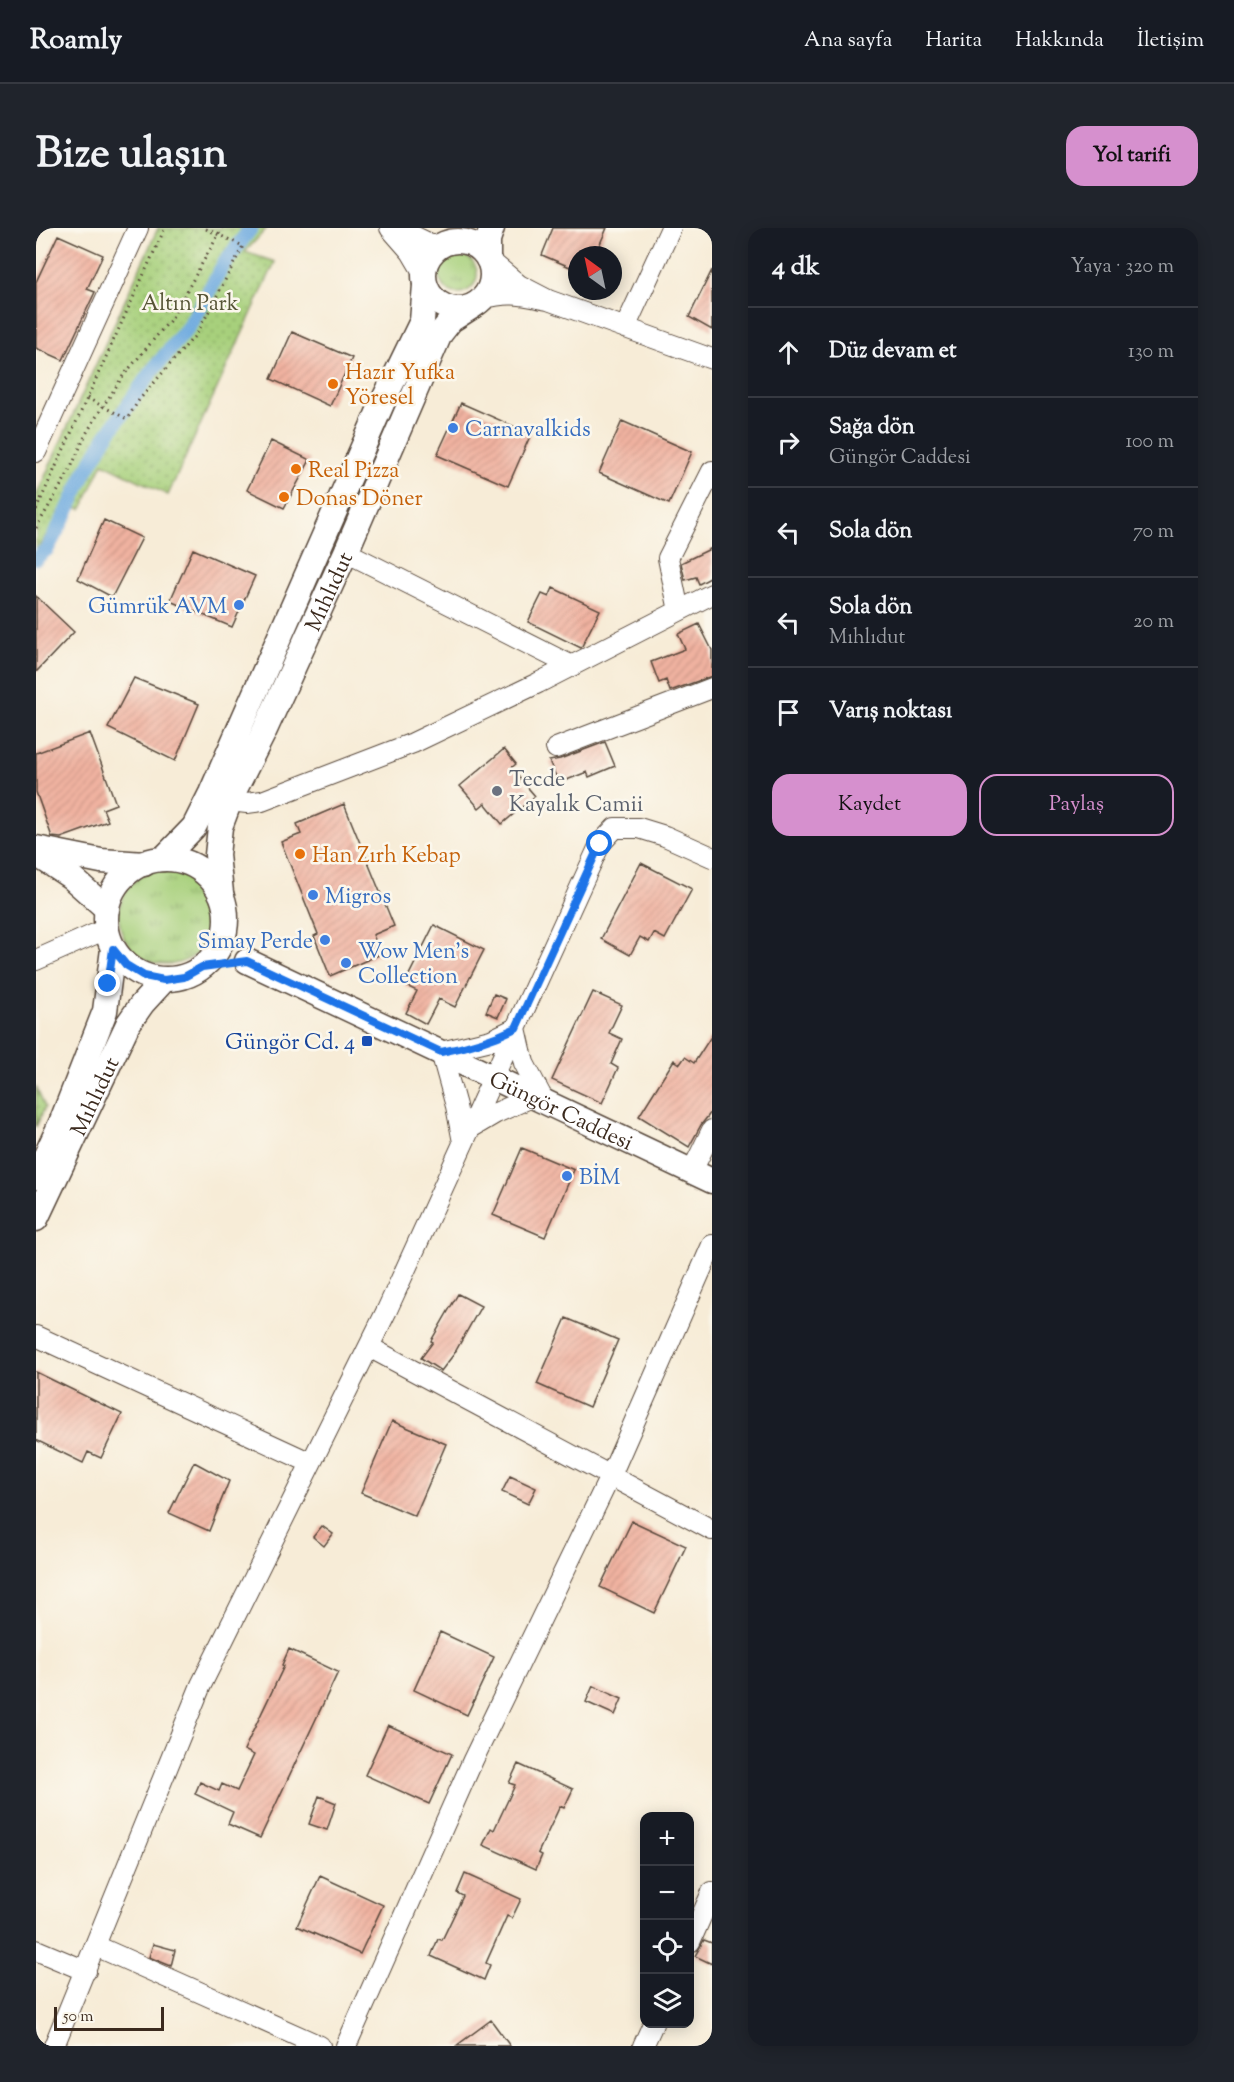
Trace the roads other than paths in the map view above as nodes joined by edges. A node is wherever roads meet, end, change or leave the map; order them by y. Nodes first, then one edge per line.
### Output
1 (138, 228) edge
2 (390, 228) edge
3 (398, 228) edge
4 (464, 228) edge
5 (492, 228) edge
6 (671, 228) edge
7 (441, 246) junction
8 (488, 259) junction
9 (425, 279) junction
10 (548, 300) junction
11 (477, 303) junction
12 (625, 328) junction
13 (712, 358) edge
14 (36, 452) edge
15 (712, 471) edge
16 (346, 552) junction
17 (712, 594) edge
18 (679, 611) junction
19 (572, 666) junction
20 (712, 688) edge
21 (556, 748) dead end
22 (230, 801) junction
23 (36, 848) edge
24 (36, 854) edge
25 (712, 857) edge
26 (153, 861) junction
27 (221, 893) junction
28 (226, 919) junction
29 (109, 929) junction
30 (36, 960) edge
31 (247, 961) junction
32 (202, 967) junction
33 (164, 980) junction
34 (516, 1028) junction
35 (441, 1052) junction
36 (493, 1077) junction
37 (539, 1099) junction
38 (712, 1130) edge
39 (466, 1135) junction
40 (702, 1176) edge
41 (36, 1177) edge
42 (36, 1219) edge
43 (712, 1245) edge
44 (36, 1336) edge
45 (369, 1347) junction
46 (311, 1463) junction
47 (610, 1475) junction
48 (712, 1530) edge
49 (712, 1892) edge
50 (694, 1933) edge
51 (96, 1946) junction
52 (36, 1950) edge
53 (86, 1971) junction
54 (651, 2028) edge
55 (54, 2046) edge
56 (320, 2046) edge
57 (346, 2046) edge
58 (643, 2046) edge

1 - 14 street
2 - 9 street
3 - 7 street
4 - 7 main road
5 - 8 main road
6 - 12 street
7 - 8 main road
7 - 9 main road
8 - 10 street
8 - 11 main road
9 - 11 main road
9 - 26 main road, Mıhlıdut
10 - 11 street
10 - 12 street
11 - 16 main road, Mıhlıdut
12 - 13 street
15 - 18 street
16 - 19 street
16 - 22 main road, Mıhlıdut
17 - 18 street
18 - 19 street
19 - 22 street
20 - 21 street
22 - 27 main road, Mıhlıdut
23 - 26 main road
24 - 29 main road
25 - 34 street
26 - 27 main road
26 - 29 main road
27 - 28 main road
28 - 31 main road
28 - 32 main road
29 - 30 street
29 - 33 main road
29 - 41 main road, Mıhlıdut
31 - 32 main road
31 - 35 main road, Güngör Caddesi
32 - 33 main road
33 - 42 main road, Mıhlıdut
34 - 35 street
34 - 36 street
34 - 37 street
35 - 36 main road, Güngör Caddesi
35 - 39 street
36 - 37 main road, Güngör Caddesi
36 - 39 street
37 - 39 street
37 - 40 main road, Güngör Caddesi
38 - 40 street
39 - 45 street
43 - 47 street
44 - 46 street
45 - 46 street
45 - 47 street
46 - 51 street
47 - 48 street
47 - 57 street
49 - 50 street
51 - 53 street
51 - 56 street
52 - 53 street
53 - 55 street
54 - 58 street

